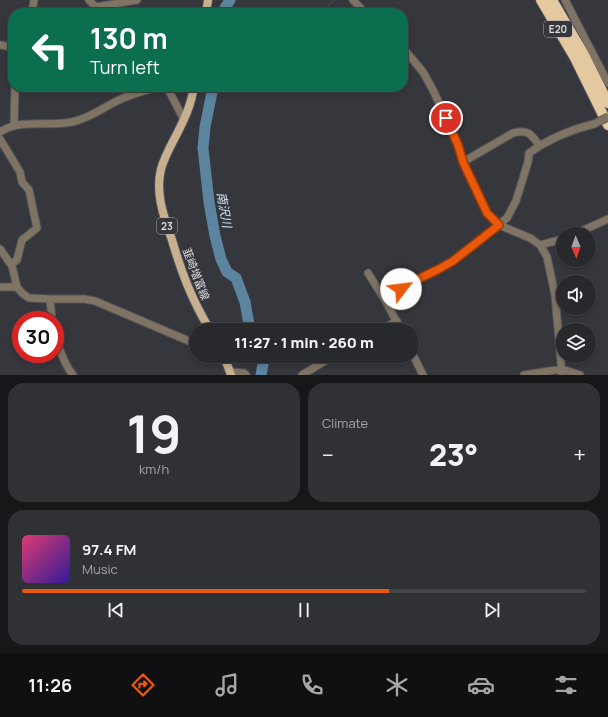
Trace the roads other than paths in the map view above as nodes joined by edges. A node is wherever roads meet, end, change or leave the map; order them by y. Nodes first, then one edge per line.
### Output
1 (89, 0) edge
2 (103, 0) edge
3 (137, 0) edge
4 (353, 0) edge
5 (541, 0) edge
6 (552, 0) edge
7 (566, 0) edge
8 (96, 7) junction
9 (360, 8) edge
10 (408, 54) edge
11 (608, 83) edge
12 (15, 92) edge
13 (142, 92) edge
14 (170, 92) edge
15 (192, 92) edge
16 (608, 103) edge
17 (608, 118) edge
18 (184, 120) junction
19 (14, 124) junction
20 (608, 125) edge
21 (0, 132) edge
22 (0, 139) edge
23 (539, 146) junction
24 (463, 162) junction
25 (608, 219) edge
26 (499, 225) junction
27 (590, 227) edge
28 (556, 241) edge
29 (540, 245) junction
30 (0, 249) edge
31 (11, 264) junction
32 (368, 273) dead end
33 (17, 286) junction
34 (0, 288) edge
35 (50, 300) junction
36 (386, 302) junction
37 (51, 311) edge
38 (396, 321) joint
39 (206, 323) edge
40 (392, 323) edge
41 (189, 341) edge
42 (64, 360) edge
43 (228, 363) edge
44 (323, 363) edge
45 (417, 363) edge
46 (562, 372) edge
47 (235, 374) edge
48 (307, 374) edge
49 (74, 375) edge
50 (246, 375) edge
51 (423, 375) edge
52 (524, 375) edge
53 (580, 375) edge

1 - 8 street
2 - 8 street
3 - 8 street
4 - 9 street
5 - 20 highway, E20
6 - 16 highway, E20
7 - 11 street
10 - 24 street
12 - 19 street
13 - 19 street
14 - 18 street
15 - 18 main road, 韮崎増富線 / 23
17 - 23 street, bridge
18 - 39 main road, 韮崎増富線 / 23
19 - 21 street
22 - 31 street
23 - 24 street
23 - 26 street
24 - 26 street
25 - 27 street
26 - 29 street
26 - 36 street
28 - 29 street
29 - 46 street
30 - 31 street
31 - 33 street
32 - 36 street
33 - 34 street
33 - 35 street
35 - 37 street
35 - 41 street
36 - 38 street
38 - 40 street
42 - 49 street
43 - 47 main road
44 - 48 street
45 - 51 street
46 - 52 street
46 - 53 street
47 - 50 street

